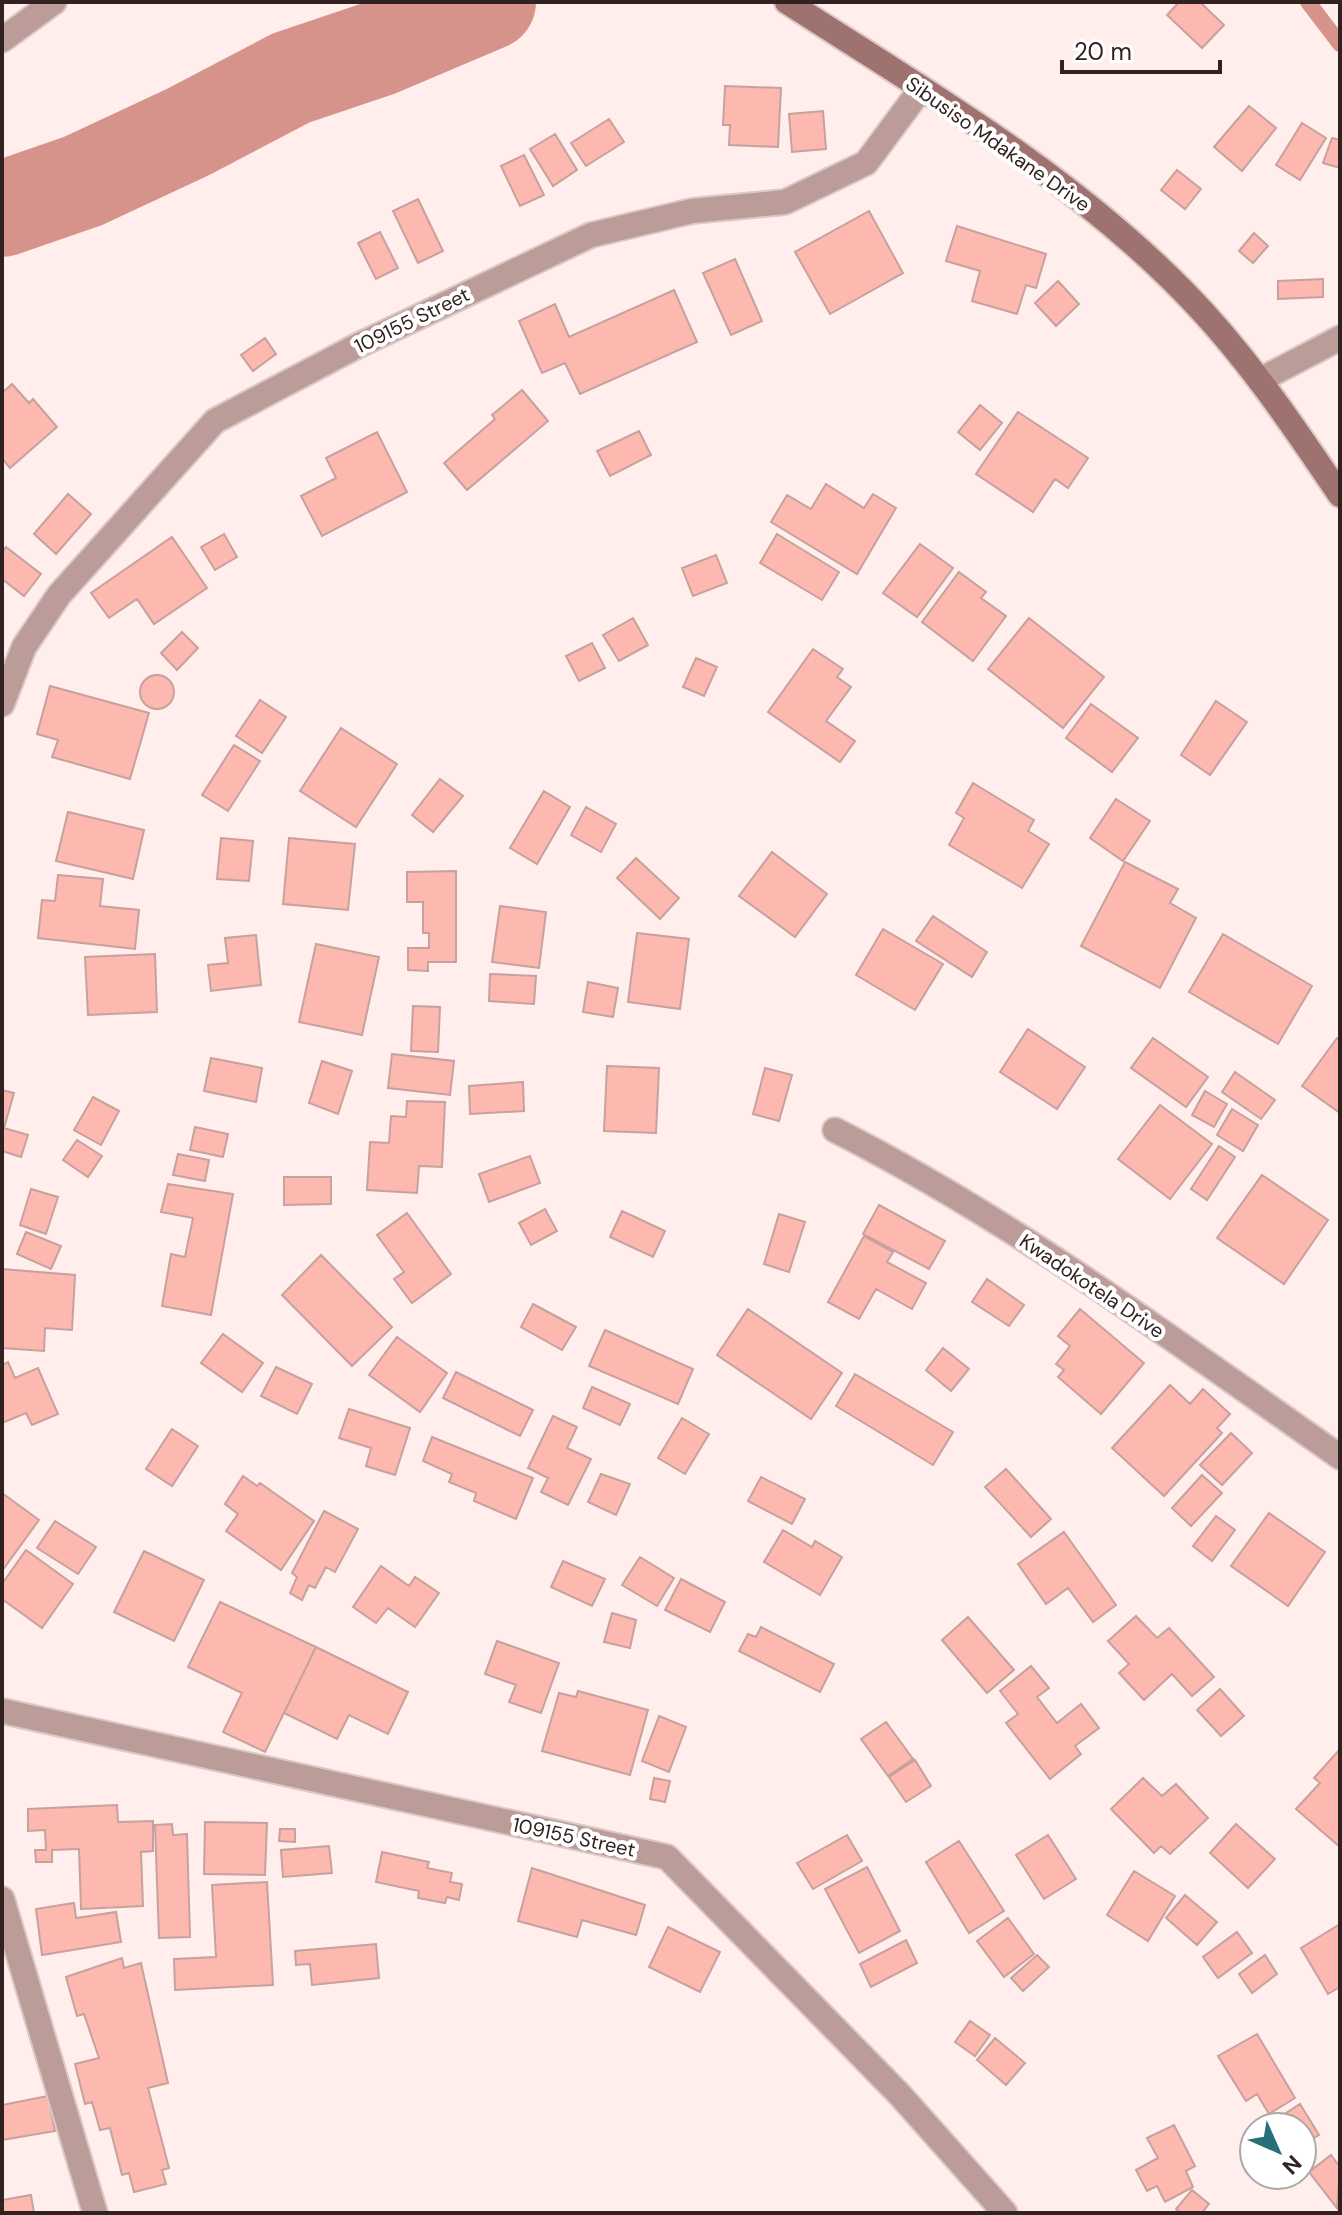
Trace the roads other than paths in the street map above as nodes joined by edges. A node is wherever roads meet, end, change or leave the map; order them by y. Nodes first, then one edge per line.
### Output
1 (54, 2) edge
2 (787, 2) edge
3 (2, 40) edge
4 (921, 89) junction
5 (1340, 338) edge
6 (1262, 379) junction
7 (1340, 495) edge
8 (2, 704) edge
9 (835, 1130) dead end
10 (1340, 1457) edge
11 (2, 1713) edge
12 (2, 1899) edge
13 (95, 2213) edge
14 (1005, 2213) edge

1 - 3 street
2 - 4 street, Sibusiso Mdakane Drive
4 - 6 street, Sibusiso Mdakane Drive
4 - 8 street, 109155 Street
5 - 6 street
6 - 7 street, Sibusiso Mdakane Drive
9 - 10 street, Kwadokotela Drive
11 - 14 street, 109155 Street
12 - 13 street

